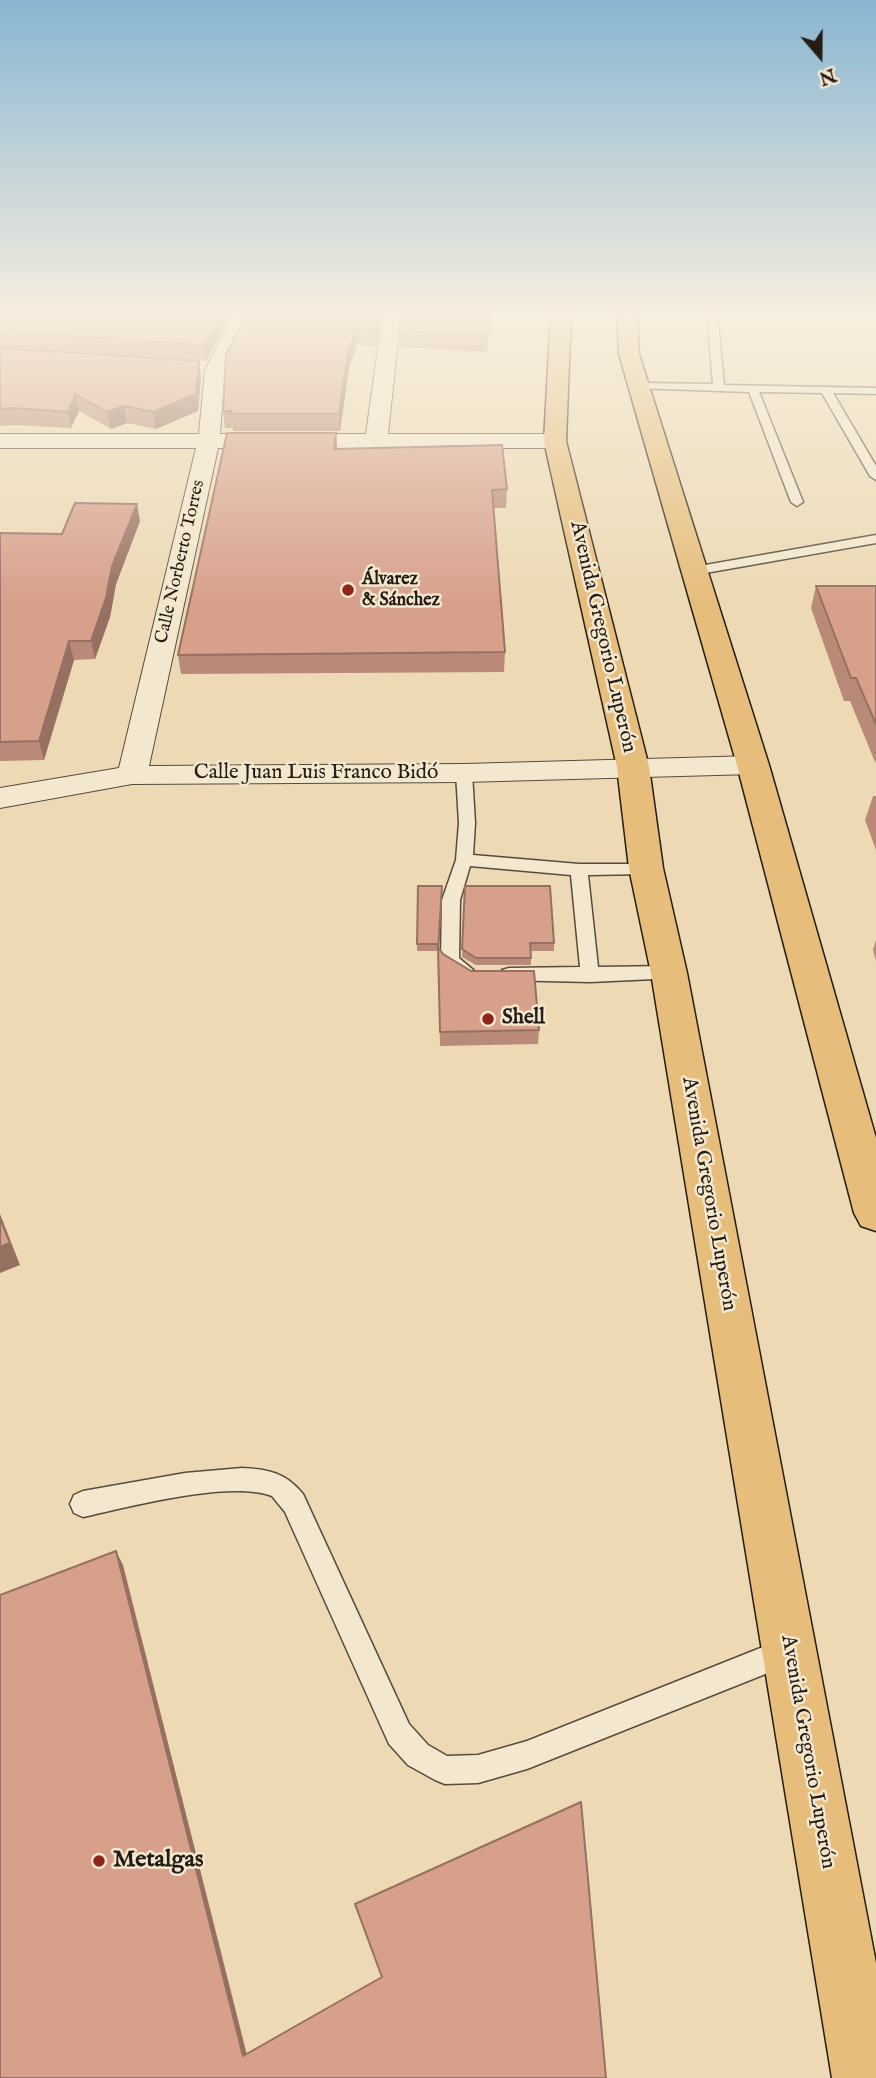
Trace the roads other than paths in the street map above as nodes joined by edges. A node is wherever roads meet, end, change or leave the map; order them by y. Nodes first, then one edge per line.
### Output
1 (209, 409) edge
2 (380, 409) edge
3 (556, 409) edge
4 (646, 409) edge
5 (761, 409) edge
6 (838, 409) edge
7 (209, 440) junction
8 (376, 440) junction
9 (555, 441) junction
10 (2, 444) edge
11 (876, 476) edge
12 (797, 502) dead end
13 (876, 539) edge
14 (694, 571) junction
15 (753, 765) junction
16 (633, 767) junction
17 (464, 773) junction
18 (132, 775) junction
19 (0, 798) edge
20 (464, 860) junction
21 (646, 868) junction
22 (579, 870) junction
23 (669, 973) junction
24 (590, 975) junction
25 (876, 1213) edge
26 (83, 1504) dead end
27 (789, 1651) junction
28 (864, 2078) edge

1 - 7 street, Calle Norberto Torres
2 - 8 street
3 - 9 main road, Avenida Gregorio Luperón
4 - 14 main road
5 - 12 lane
6 - 11 lane
7 - 8 street
7 - 10 street
7 - 18 street, Calle Norberto Torres
8 - 9 street
9 - 16 main road, Avenida Gregorio Luperón
13 - 14 lane
14 - 15 main road
15 - 16 street, Calle Juan Luis Franco Bidó
15 - 25 main road
16 - 17 street, Calle Juan Luis Franco Bidó
16 - 21 main road, Avenida Gregorio Luperón
17 - 18 street, Calle Juan Luis Franco Bidó
17 - 20 lane
18 - 19 street, Calle Juan Luis Franco Bidó
20 - 22 lane
20 - 24 lane
21 - 22 lane
21 - 23 main road, Avenida Gregorio Luperón
22 - 24 lane
23 - 24 lane
23 - 27 main road, Avenida Gregorio Luperón
26 - 27 lane
27 - 28 main road, Avenida Gregorio Luperón

